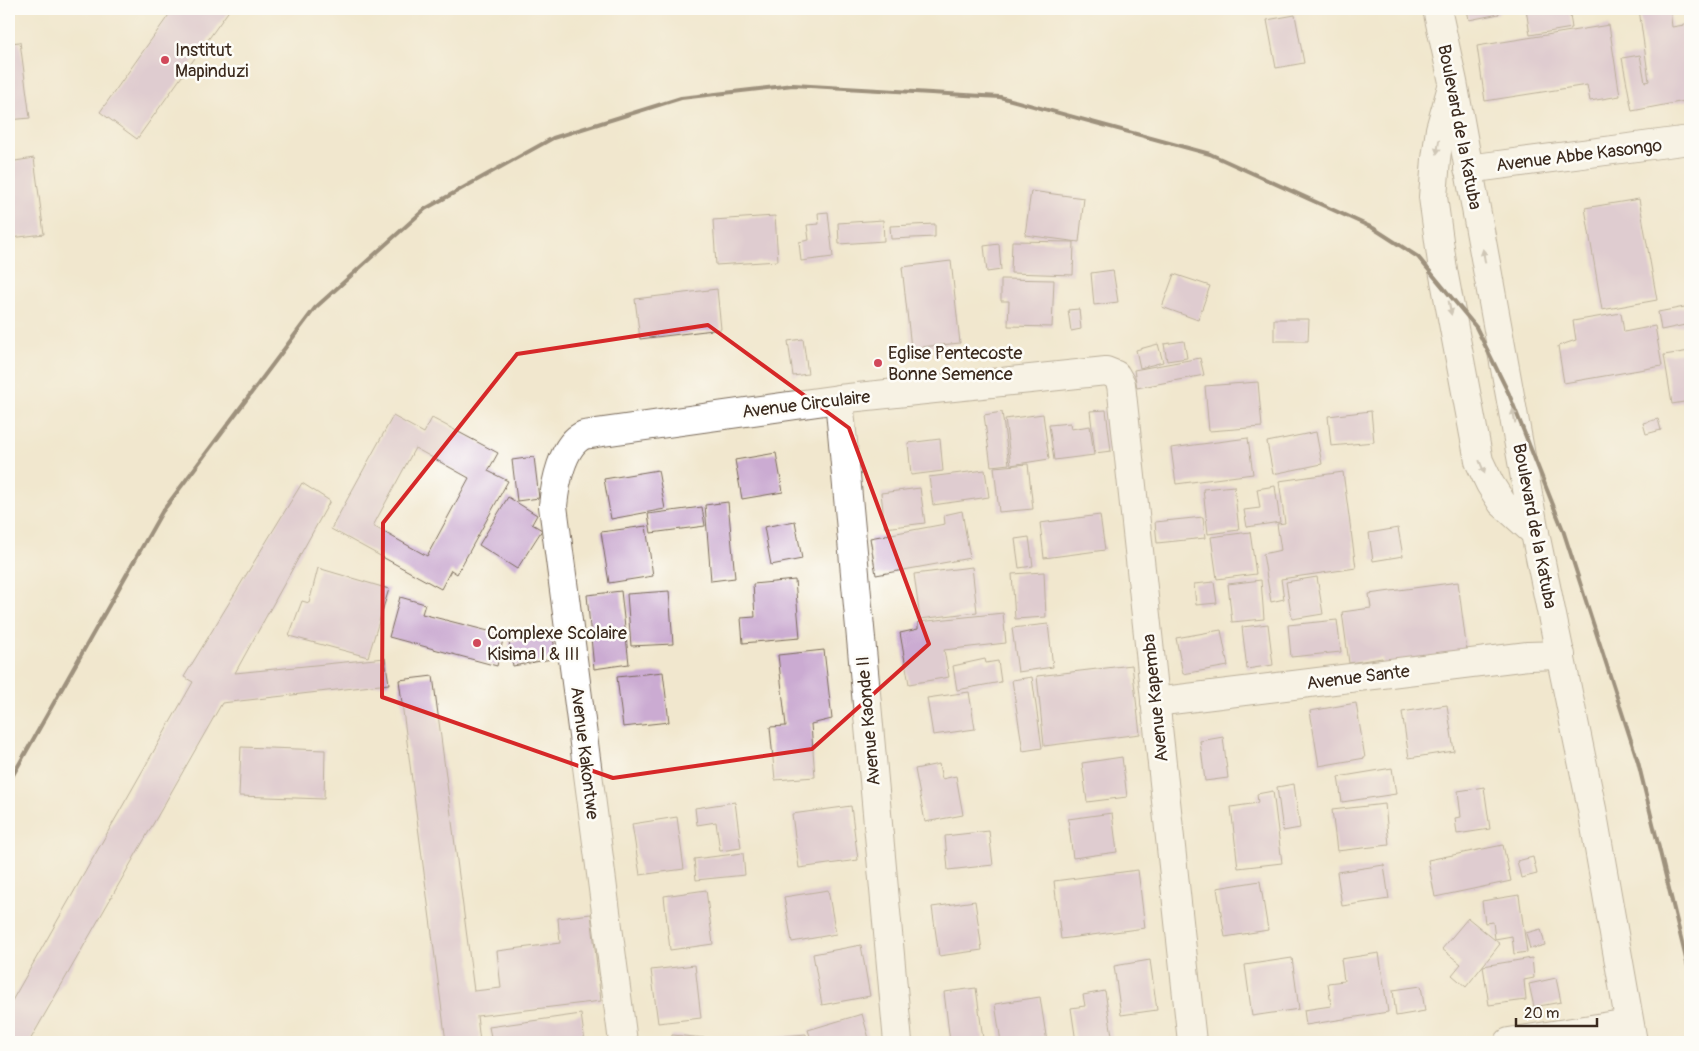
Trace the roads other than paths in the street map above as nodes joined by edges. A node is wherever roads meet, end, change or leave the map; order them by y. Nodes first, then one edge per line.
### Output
1 (1438, 9) edge
2 (1453, 82) junction
3 (1690, 140) edge
4 (1468, 169) junction
5 (1096, 372) joint
6 (839, 399) junction
7 (560, 465) joint
8 (1535, 532) junction
9 (1561, 655) junction
10 (1155, 702) junction
11 (1631, 1033) edge
12 (623, 1042) edge
13 (898, 1042) edge
14 (1192, 1042) edge
15 (1509, 1042) edge

1 - 2 street, Boulevard de la Katuba
2 - 4 street, Boulevard de la Katuba
2 -> 8 street
3 - 4 street, Avenue Abbe Kasongo
8 -> 4 street, Boulevard de la Katuba
5 - 6 street, Avenue Circulaire
5 - 10 street, Avenue Kapemba
6 - 7 street, Avenue Circulaire
6 - 13 street, Avenue Kaonde II
7 - 12 street, Avenue Kakontwe
8 - 9 street, Boulevard de la Katuba
9 - 10 street, Avenue Sante
9 - 11 street, Boulevard de la Katuba
10 - 14 street, Avenue Kapemba
11 - 15 street

